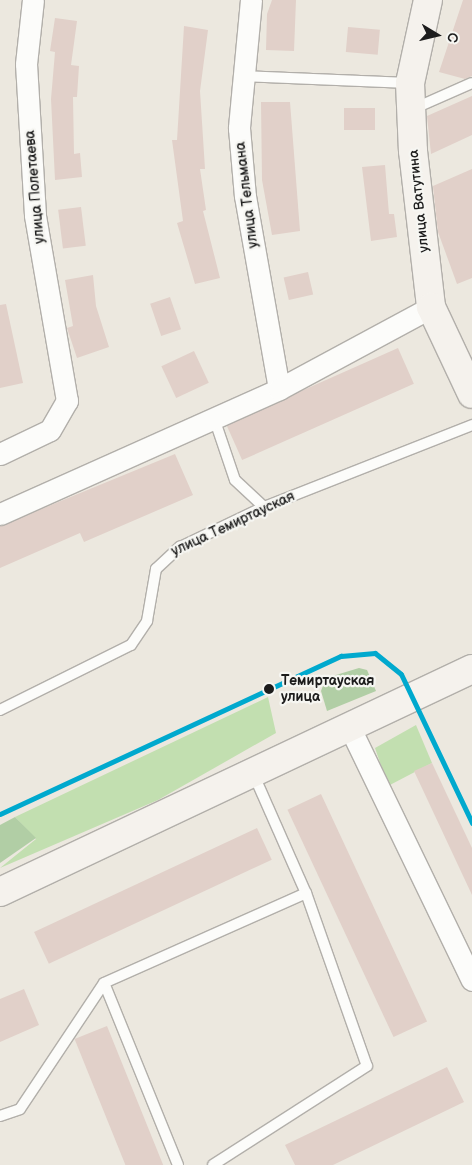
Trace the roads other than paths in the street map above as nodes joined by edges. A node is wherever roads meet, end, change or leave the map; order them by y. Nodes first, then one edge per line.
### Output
1 (33, 0) edge
2 (251, 0) edge
3 (428, 0) edge
4 (241, 76) junction
5 (410, 83) junction
6 (472, 83) edge
7 (410, 111) junction
8 (431, 308) junction
9 (279, 388) junction
10 (472, 394) edge
11 (214, 418) junction
12 (472, 425) edge
13 (0, 454) edge
14 (264, 507) junction
15 (0, 514) edge
16 (472, 668) edge
17 (0, 710) edge
18 (349, 726) junction
19 (252, 771) junction
20 (0, 892) edge
21 (306, 893) junction
22 (472, 980) edge
23 (104, 983) junction
24 (0, 1116) edge
25 (178, 1165) edge
26 (213, 1165) edge

1 - 13 street, улица Полетаева
2 - 4 street, улица Тельмана
3 - 5 street, улица Ватутина
4 - 5 lane
4 - 9 street, улица Тельмана
5 - 7 street, улица Ватутина
6 - 7 lane
7 - 8 street, улица Ватутина
8 - 9 street
8 - 10 street, улица Ватутина
9 - 11 street
11 - 14 lane
11 - 15 street
12 - 14 lane, улица Темиртауская
14 - 17 lane, улица Темиртауская
16 - 18 street
18 - 19 street
18 - 22 street
19 - 20 street
19 - 21 lane
21 - 23 lane
21 - 26 lane
23 - 24 lane
23 - 25 lane

